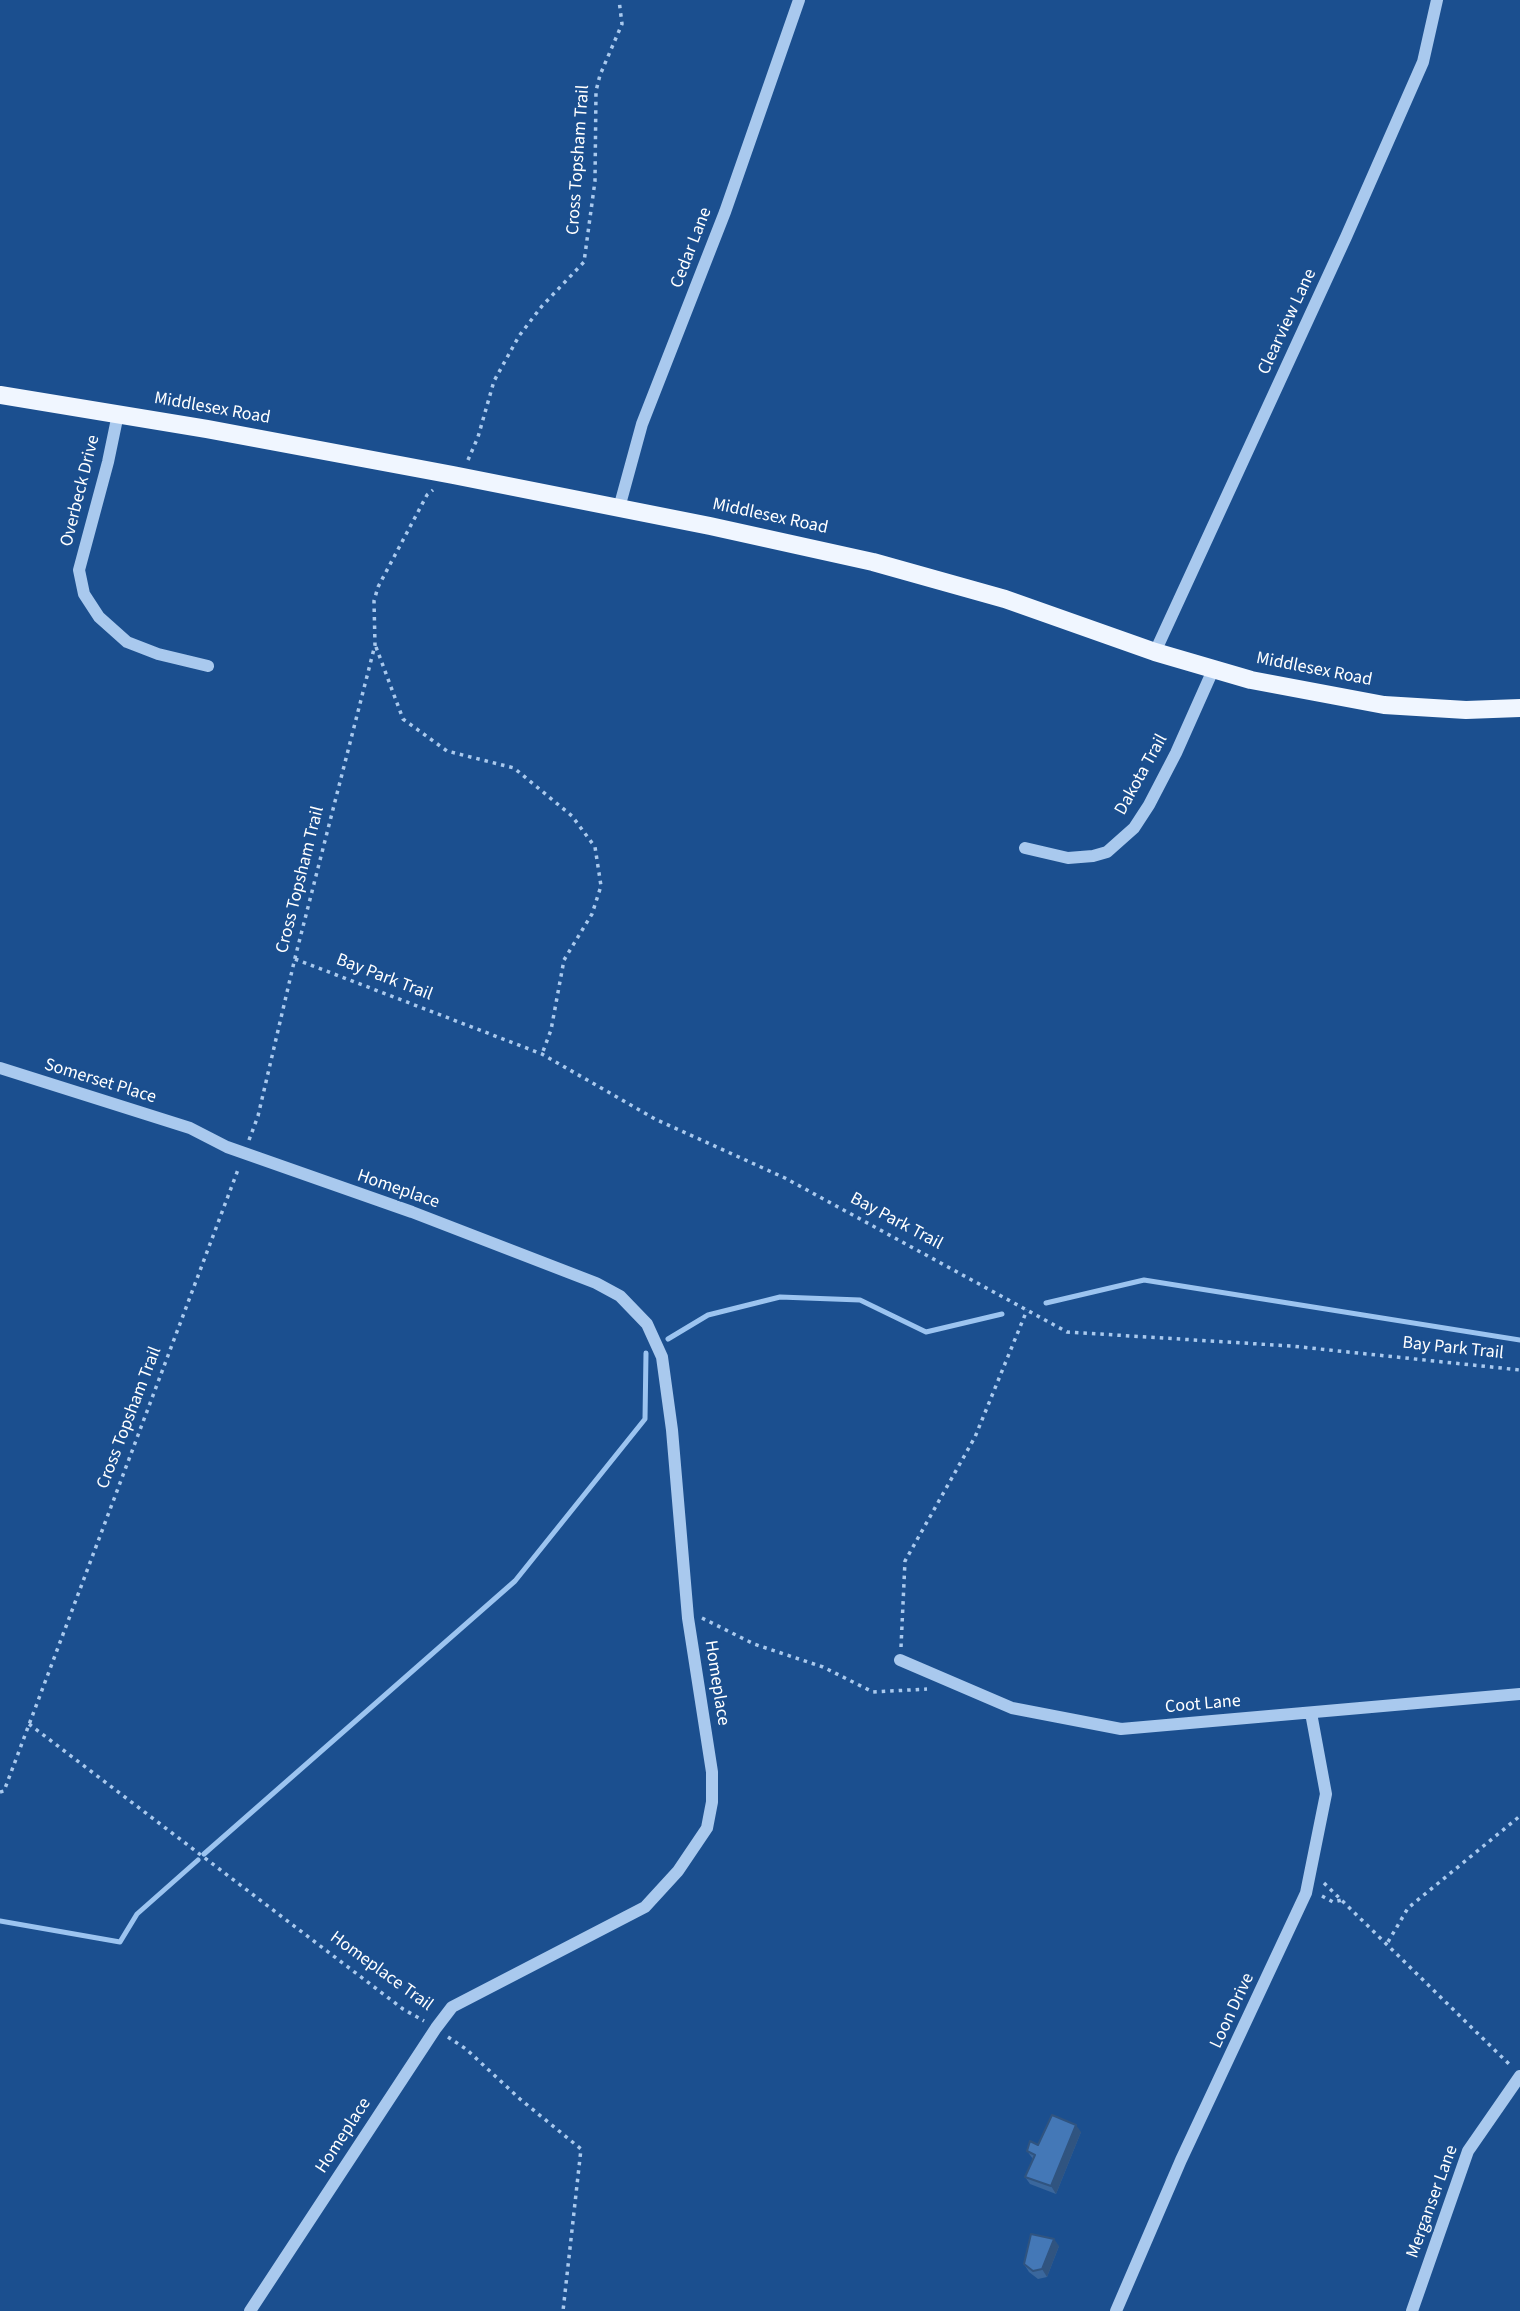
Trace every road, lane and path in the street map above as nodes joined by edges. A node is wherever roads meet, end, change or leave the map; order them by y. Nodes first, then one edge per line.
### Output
1 (620, 0) edge
2 (799, 0) edge
3 (1437, 0) edge
4 (0, 395) edge
5 (118, 414) junction
6 (453, 475) junction
7 (619, 508) junction
8 (375, 645) junction
9 (1155, 652) junction
10 (208, 666) dead end
11 (1213, 670) junction
12 (1520, 708) edge
13 (1025, 848) dead end
14 (295, 958) junction
15 (542, 1054) junction
16 (0, 1069) edge
17 (226, 1147) joint
18 (244, 1153) junction
19 (1027, 1310) junction
20 (1520, 1370) edge
21 (687, 1611) junction
22 (900, 1660) joint
23 (935, 1689) dead end
24 (1520, 1695) edge
25 (1311, 1713) junction
26 (29, 1724) junction
27 (0, 1792) edge
28 (1520, 1816) edge
29 (1311, 1870) junction
30 (1308, 1884) junction
31 (1342, 1900) junction
32 (1388, 1942) junction
33 (436, 2028) junction
34 (1520, 2076) edge
35 (250, 2311) edge
36 (563, 2311) edge
37 (1116, 2311) edge
38 (1412, 2311) edge

1 - 6 path, Cross Topsham Trail
2 - 7 street, Cedar Lane
3 - 9 street, Clearview Lane
4 - 5 main road, Middlesex Road
5 - 6 main road, Middlesex Road
5 - 10 street, Overbeck Drive
6 - 7 main road, Middlesex Road
6 - 8 path, Cross Topsham Trail
7 - 9 main road, Middlesex Road
8 - 14 path, Cross Topsham Trail
8 - 15 path
9 - 11 main road, Middlesex Road
11 - 12 main road, Middlesex Road
11 - 13 street, Dakota Trail
14 - 15 path, Bay Park Trail
14 - 18 path, Cross Topsham Trail
15 - 19 path, Bay Park Trail
16 - 17 street, Somerset Place
17 - 18 street, Homeplace
18 - 21 street, Homeplace
18 - 26 path, Cross Topsham Trail
19 - 20 path, Bay Park Trail
19 - 22 path
21 - 23 path
21 - 33 street, Homeplace
22 - 25 street, Coot Lane
24 - 25 street, Coot Lane
25 - 29 street, Loon Drive
26 - 27 path, Cross Topsham Trail
26 - 33 path, Homeplace Trail
28 - 32 path
29 - 30 street, Loon Drive
29 - 31 path
30 - 31 path
30 - 37 street, Loon Drive
31 - 32 path
32 - 34 path
33 - 35 street, Homeplace
33 - 36 path, Homeplace Trail
34 - 38 street, Merganser Lane

